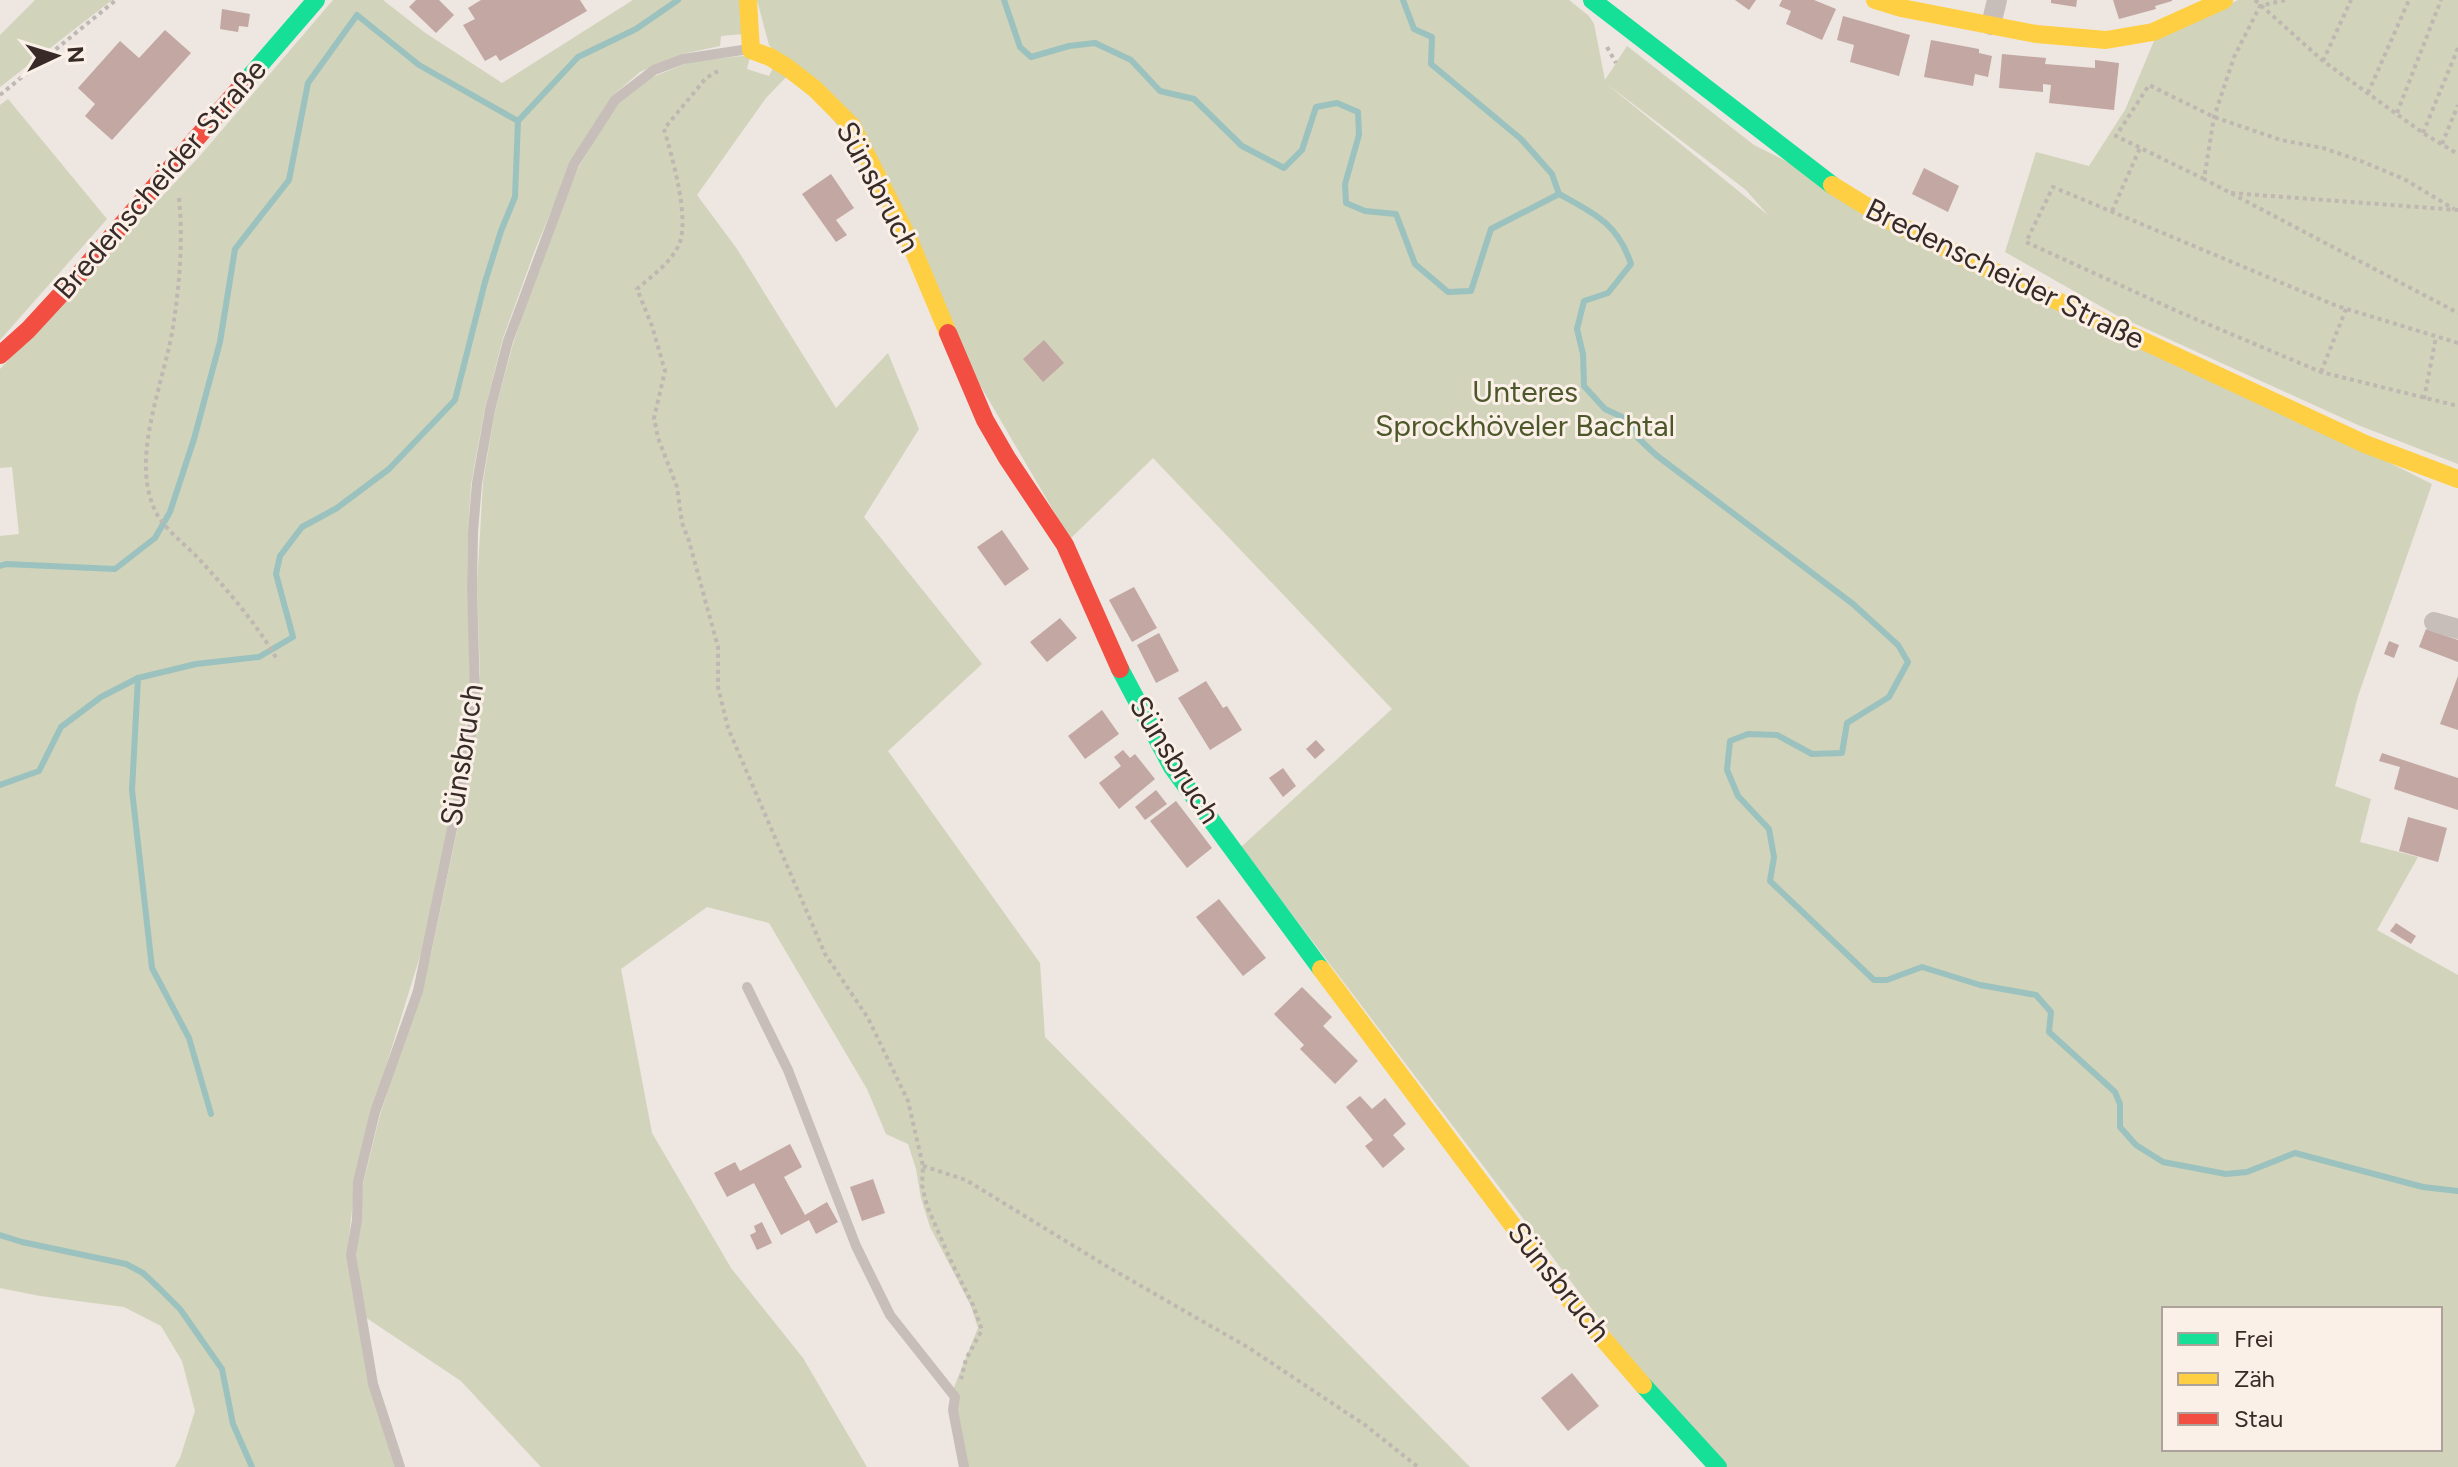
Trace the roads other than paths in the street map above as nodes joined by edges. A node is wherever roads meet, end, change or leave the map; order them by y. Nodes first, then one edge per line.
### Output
1 (316, 0) edge
2 (748, 0) edge
3 (1592, 0) edge
4 (1875, 0) edge
5 (1997, 0) edge
6 (2224, 0) edge
7 (1991, 25) junction
8 (749, 50) junction
9 (0, 355) edge
10 (2458, 479) edge
11 (2434, 622) dead end
12 (2458, 629) edge
13 (747, 987) dead end
14 (400, 1467) edge
15 (964, 1467) edge
16 (1718, 1467) edge

1 - 9 street, Bredenscheider Straße
2 - 8 street
3 - 10 street, Bredenscheider Straße
4 - 7 street
5 - 7 street
6 - 7 street
8 - 14 lane, Sünsbruch
8 - 16 street, Sünsbruch
11 - 12 street
13 - 15 lane

